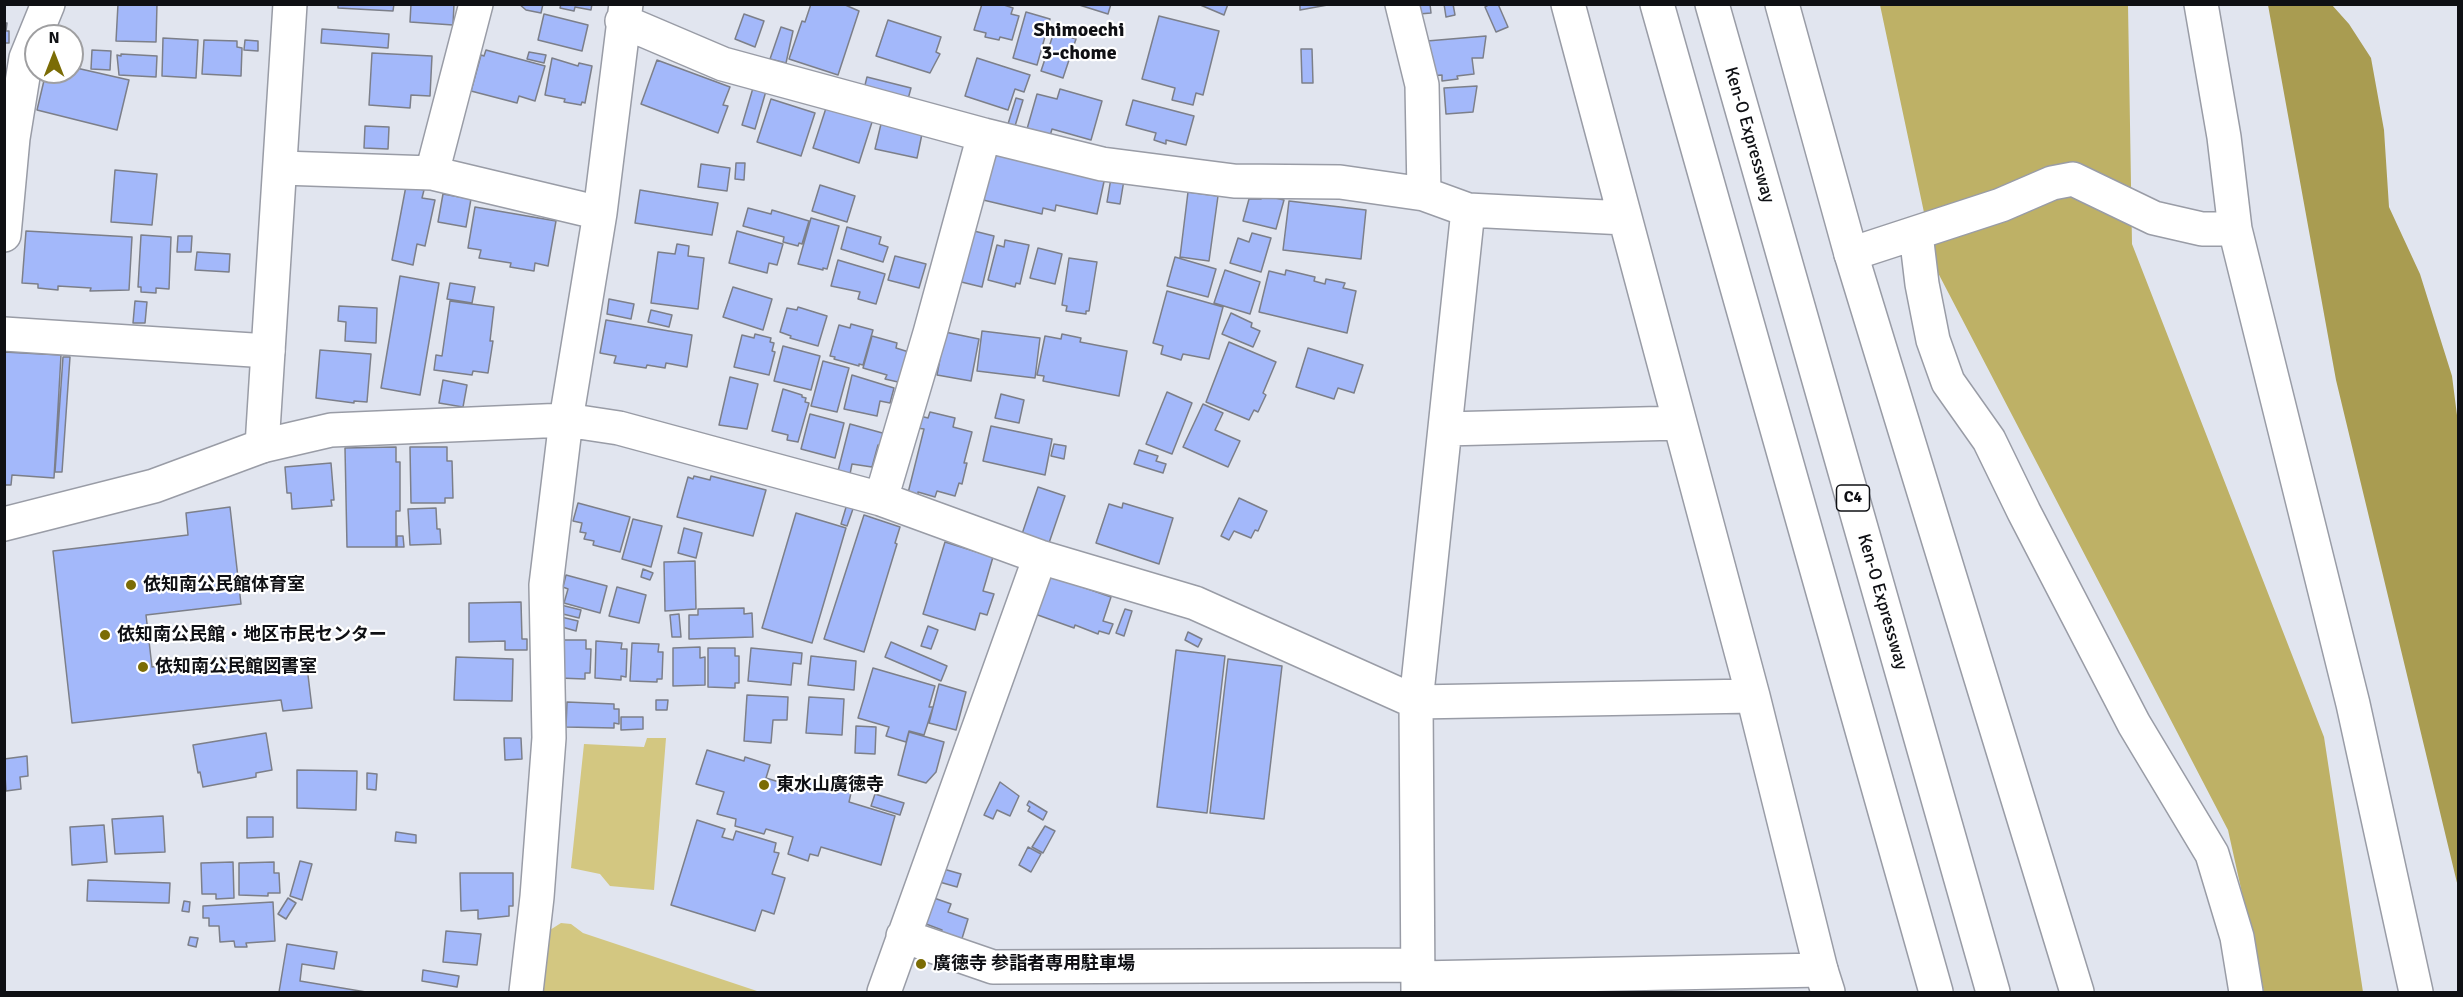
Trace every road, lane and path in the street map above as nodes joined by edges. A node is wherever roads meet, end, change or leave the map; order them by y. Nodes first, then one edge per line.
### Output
1 (48, 4) edge
2 (290, 4) edge
3 (476, 4) edge
4 (1402, 4) edge
5 (1568, 4) edge
6 (1657, 4) edge
7 (1712, 4) edge
8 (1782, 4) edge
9 (2201, 4) edge
10 (624, 13) edge
11 (984, 135) junction
12 (9, 138) edge
13 (281, 168) junction
14 (432, 173) junction
15 (1424, 194) junction
16 (1468, 210) junction
17 (600, 213) junction
18 (1625, 218) junction
19 (2235, 229) junction
20 (1916, 234) junction
21 (4, 235) edge
22 (1851, 254) junction
23 (4, 334) edge
24 (268, 351) junction
25 (566, 420) junction
26 (1679, 423) junction
27 (1445, 429) junction
28 (262, 446) junction
29 (881, 499) junction
30 (4, 524) edge
31 (1040, 557) junction
32 (1753, 696) junction
33 (1416, 702) junction
34 (903, 936) junction
35 (1417, 979) edge
36 (1825, 982) edge
37 (526, 993) edge
38 (884, 993) edge
39 (1936, 993) edge
40 (1993, 993) edge
41 (2077, 993) edge
42 (2246, 993) edge
43 (2416, 993) edge

1 - 12 main road
2 - 13 main road
3 - 14 main road
4 - 15 main road
5 - 18 main road
6 - 39 main road
7 - 40 main road, Ken-O Expressway / C4
8 - 22 main road
9 - 19 main road
10 - 11 main road
10 - 17 main road
11 - 15 main road
11 - 29 main road
12 - 21 main road
13 - 14 main road
13 - 24 main road
14 - 17 main road
15 - 16 main road
16 - 18 main road
16 - 27 main road
17 - 25 main road
18 - 26 main road
19 - 20 main road
19 - 43 main road
20 - 22 main road
20 - 42 main road
22 - 41 main road
23 - 24 main road
24 - 28 main road
25 - 28 main road
25 - 29 main road
25 - 37 main road
26 - 27 main road
26 - 32 main road
27 - 33 main road
28 - 30 main road
29 - 31 main road
31 - 33 main road
31 - 34 main road
32 - 33 main road
32 - 36 main road
33 - 35 main road
34 - 35 main road
34 - 38 main road
35 - 36 main road

